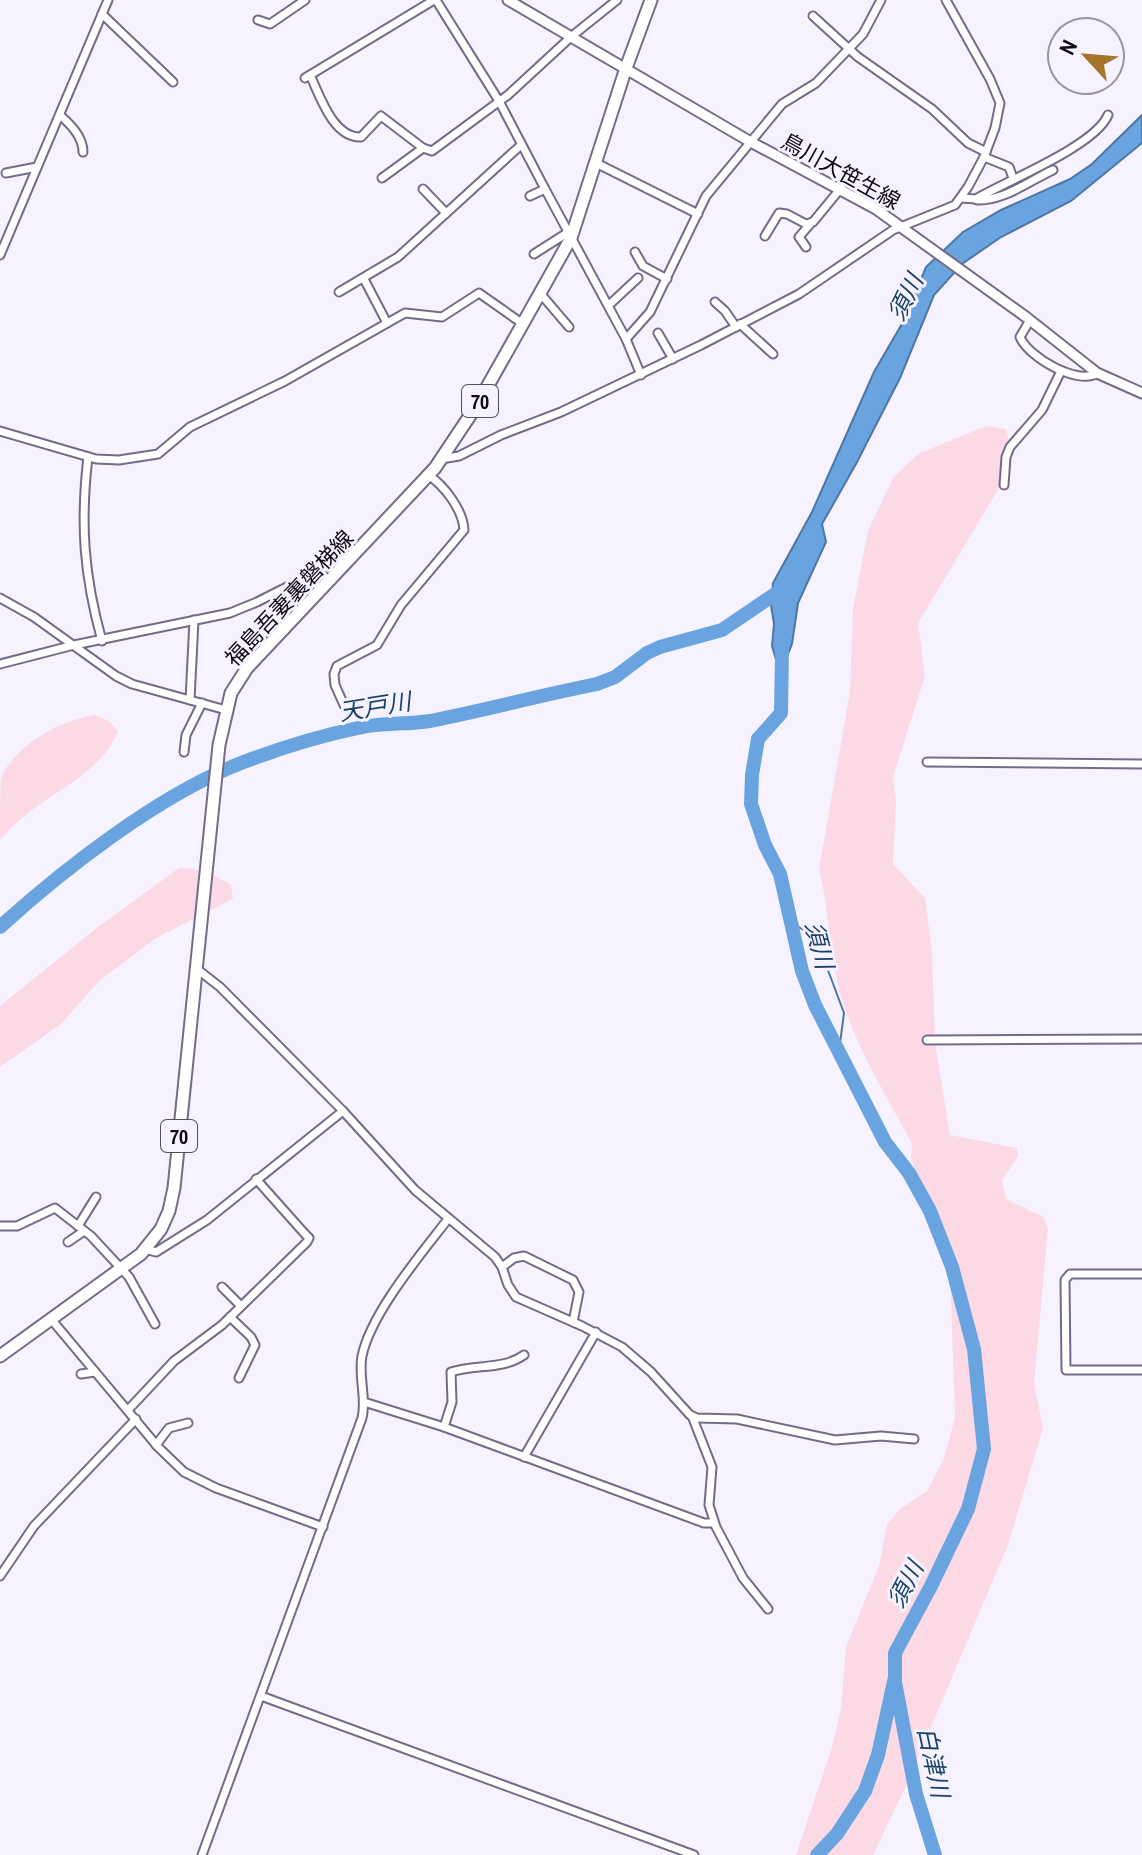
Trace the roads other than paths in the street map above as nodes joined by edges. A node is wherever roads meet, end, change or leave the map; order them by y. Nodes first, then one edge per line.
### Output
1 (108, 0) edge
2 (305, 0) edge
3 (435, 0) edge
4 (508, 0) edge
5 (617, 0) edge
6 (651, 0) edge
7 (881, 0) edge
8 (946, 0) edge
9 (102, 14) junction
10 (813, 16) dead end
11 (258, 20) dead end
12 (572, 36) junction
13 (849, 50) junction
14 (626, 68) junction
15 (173, 82) dead end
16 (499, 101) junction
17 (1108, 115) dead end
18 (61, 116) junction
19 (749, 141) junction
20 (521, 145) junction
21 (423, 148) junction
22 (83, 152) dead end
23 (985, 154) junction
24 (596, 163) junction
25 (37, 167) junction
26 (1053, 170) dead end
27 (6, 173) dead end
28 (382, 178) dead end
29 (1013, 178) junction
30 (841, 188) junction
31 (423, 189) dead end
32 (545, 189) junction
33 (530, 196) dead end
34 (961, 198) junction
35 (971, 200) junction
36 (446, 213) junction
37 (698, 214) junction
38 (813, 222) junction
39 (902, 226) junction
40 (9, 233) junction
41 (569, 235) junction
42 (0, 236) edge
43 (765, 236) dead end
44 (806, 247) dead end
45 (635, 252) dead end
46 (534, 254) dead end
47 (0, 255) edge
48 (638, 278) dead end
49 (364, 279) junction
50 (667, 279) junction
51 (339, 292) dead end
52 (540, 293) junction
53 (715, 302) dead end
54 (609, 305) junction
55 (1028, 318) junction
56 (387, 323) junction
57 (523, 324) junction
58 (738, 326) junction
59 (569, 327) dead end
60 (658, 333) dead end
61 (626, 339) junction
62 (773, 354) dead end
63 (673, 359) junction
64 (1061, 371) junction
65 (1098, 373) junction
66 (641, 375) junction
67 (1142, 393) edge
68 (0, 431) edge
69 (88, 457) junction
70 (441, 459) junction
71 (428, 475) junction
72 (1004, 485) dead end
73 (354, 556) junction
74 (0, 598) edge
75 (194, 620) junction
76 (102, 641) junction
77 (74, 645) junction
78 (0, 664) edge
79 (190, 700) junction
80 (202, 703) junction
81 (344, 705) dead end
82 (226, 710) junction
83 (184, 752) dead end
84 (927, 762) dead end
85 (1142, 764) edge
86 (197, 969) junction
87 (1142, 1039) edge
88 (927, 1040) dead end
89 (343, 1111) junction
90 (256, 1179) junction
91 (96, 1197) dead end
92 (448, 1219) junction
93 (0, 1226) edge
94 (81, 1228) junction
95 (68, 1242) dead end
96 (145, 1249) junction
97 (502, 1267) junction
98 (122, 1269) junction
99 (1142, 1274) edge
100 (222, 1287) dead end
101 (241, 1306) junction
102 (230, 1317) junction
103 (51, 1319) junction
104 (573, 1322) junction
105 (155, 1324) dead end
106 (596, 1332) junction
107 (524, 1355) dead end
108 (0, 1356) edge
109 (1142, 1370) edge
110 (95, 1372) junction
111 (81, 1374) dead end
112 (239, 1378) dead end
113 (364, 1402) junction
114 (128, 1410) junction
115 (692, 1416) junction
116 (136, 1419) junction
117 (188, 1423) dead end
118 (444, 1427) junction
119 (914, 1439) dead end
120 (156, 1445) junction
121 (524, 1457) junction
122 (714, 1523) junction
123 (323, 1527) junction
124 (0, 1576) edge
125 (768, 1609) dead end
126 (261, 1696) junction
127 (202, 1855) edge
128 (694, 1855) edge

1 - 9 street
2 - 11 street
3 - 16 street
3 - 21 street
4 - 12 street, 鳥川大笹生線
5 - 12 street
6 - 14 main road, 福島吾妻裏磐梯線 / 70
7 - 13 street
8 - 23 street
9 - 15 street
9 - 18 street
10 - 13 street
12 - 14 street, 鳥川大笹生線
12 - 16 street
13 - 19 street
13 - 23 street
14 - 19 street, 鳥川大笹生線
14 - 24 main road, 福島吾妻裏磐梯線 / 70
16 - 20 street
16 - 21 street
17 - 29 street
18 - 22 street
18 - 25 street
19 - 30 street, 鳥川大笹生線
19 - 37 street
20 - 32 street
20 - 36 street
21 - 28 street
23 - 29 street
23 - 34 street
24 - 37 street
24 - 41 main road, 福島吾妻裏磐梯線 / 70
25 - 27 street
25 - 40 street
26 - 35 street
29 - 35 street
30 - 38 street
30 - 39 street, 鳥川大笹生線
31 - 36 street
32 - 33 street
32 - 41 street
34 - 35 street
34 - 39 street
36 - 49 street
37 - 50 street
38 - 43 street
38 - 44 street
39 - 55 street, 鳥川大笹生線
39 - 58 street
40 - 42 street
40 - 47 street
41 - 46 street
41 - 52 main road, 福島吾妻裏磐梯線 / 70
41 - 54 street
45 - 50 street
48 - 54 street
49 - 51 street
49 - 56 street
50 - 61 street
52 - 57 main road, 福島吾妻裏磐梯線 / 70
52 - 59 street
53 - 58 street
54 - 61 street
55 - 64 street
55 - 65 street, 鳥川大笹生線
56 - 57 street
56 - 69 street
57 - 70 main road, 福島吾妻裏磐梯線 / 70
58 - 62 street
58 - 63 street
60 - 63 street
61 - 66 street
63 - 66 street
64 - 65 street
64 - 72 street
65 - 67 street, 鳥川大笹生線
66 - 70 street
68 - 69 street
69 - 76 street
70 - 71 main road, 福島吾妻裏磐梯線 / 70
71 - 73 main road, 福島吾妻裏磐梯線 / 70
71 - 81 street
73 - 75 street
73 - 82 main road, 福島吾妻裏磐梯線 / 70
74 - 77 street
75 - 76 street
75 - 79 street
76 - 77 street
77 - 78 street
77 - 79 street
79 - 80 street
80 - 82 street
80 - 83 street
82 - 86 main road, 福島吾妻裏磐梯線 / 70
84 - 85 street
86 - 89 street
86 - 96 main road, 福島吾妻裏磐梯線 / 70
87 - 88 street
89 - 90 street
89 - 92 street
90 - 96 street
90 - 101 street
91 - 94 street
92 - 97 street
92 - 113 street
93 - 94 street
94 - 95 street
94 - 98 street
96 - 98 main road, 福島吾妻裏磐梯線 / 70
97 - 104 street
97 - 104 street
98 - 103 main road, 福島吾妻裏磐梯線 / 70
98 - 105 street
99 - 109 street
100 - 101 street
101 - 102 street
102 - 112 street
102 - 114 street
103 - 108 main road, 福島吾妻裏磐梯線 / 70
103 - 110 street
104 - 106 street
106 - 115 street
106 - 121 street
107 - 118 street
110 - 111 street
110 - 114 street
113 - 118 street
113 - 123 street
114 - 116 street
115 - 119 street
115 - 122 street
116 - 120 street
116 - 124 street
117 - 120 street
118 - 121 street
120 - 123 street
121 - 122 street
122 - 125 street
123 - 126 street
126 - 127 street
126 - 128 street

